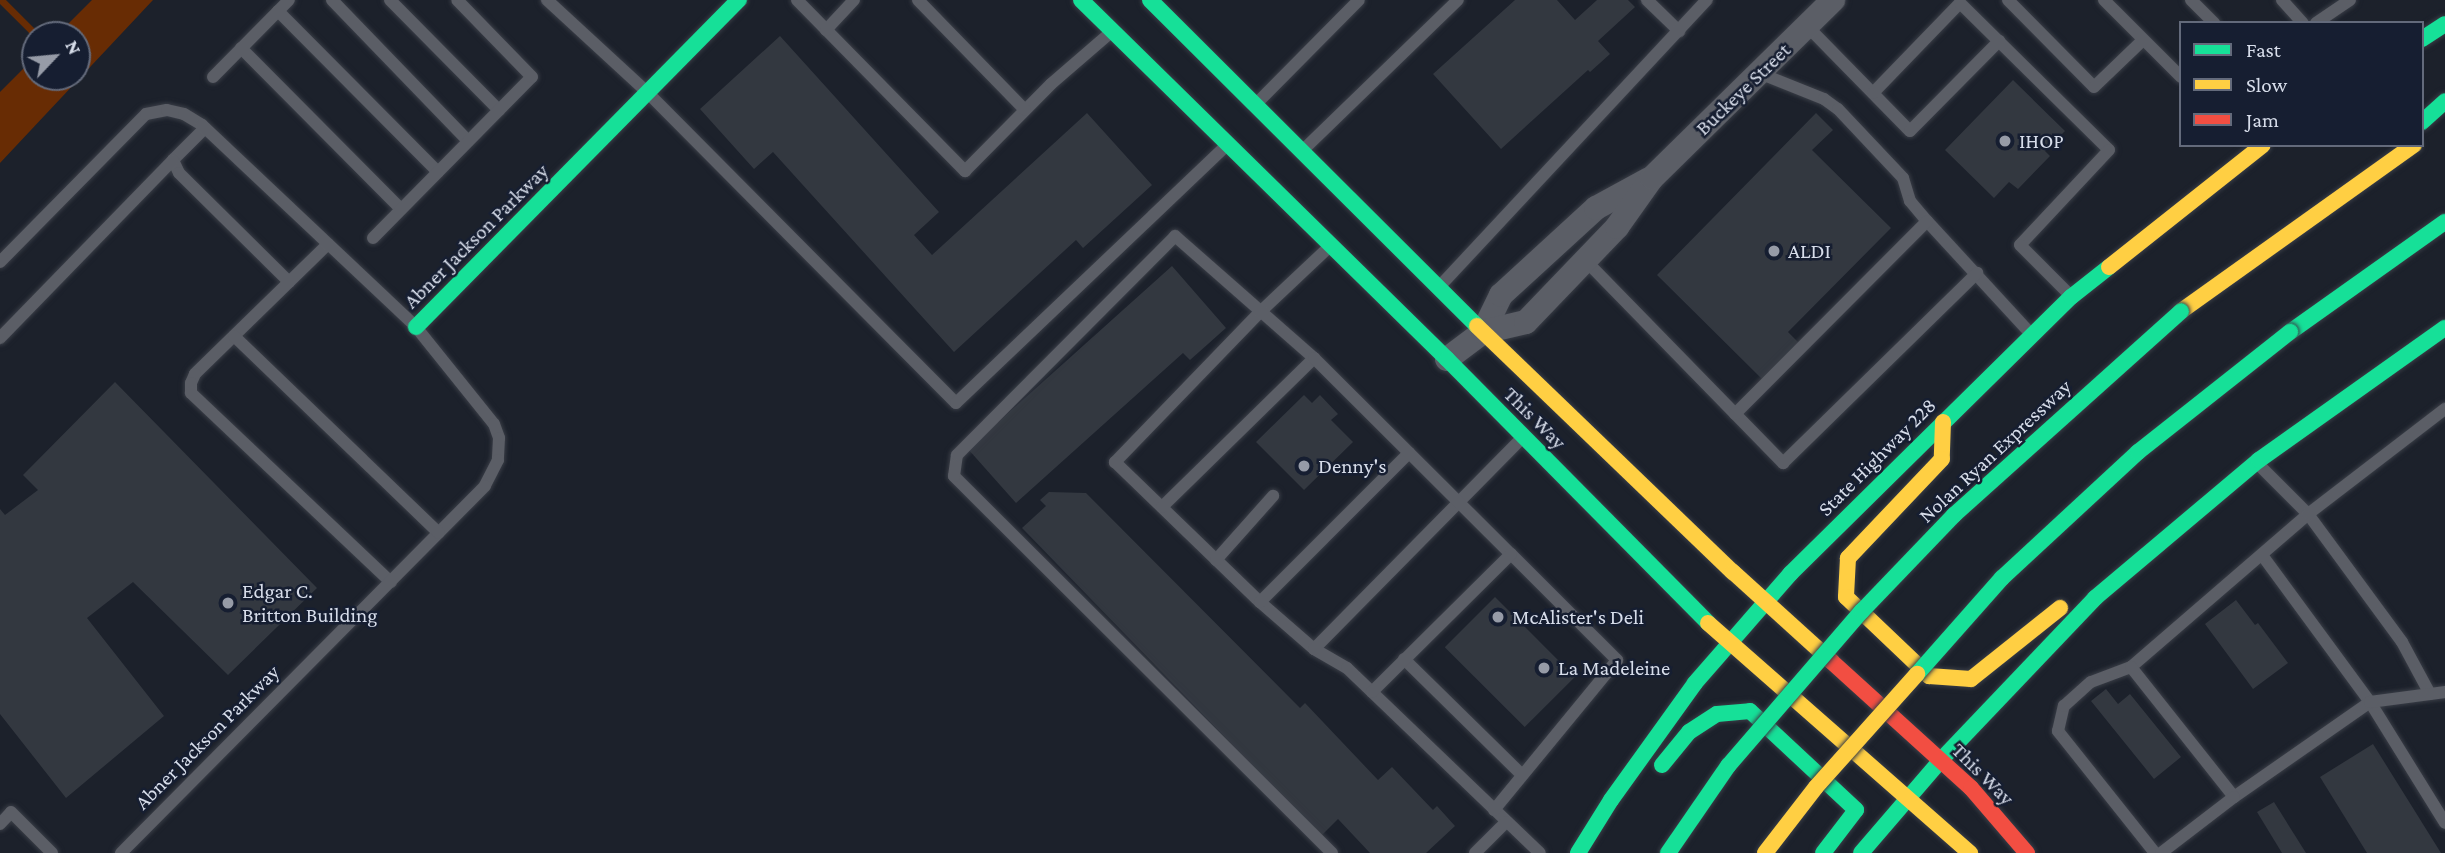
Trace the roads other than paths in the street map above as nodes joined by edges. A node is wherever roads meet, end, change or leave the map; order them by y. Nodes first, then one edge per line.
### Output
1 (289, 0) edge
2 (332, 0) edge
3 (390, 0) edge
4 (457, 0) edge
5 (547, 0) edge
6 (739, 0) edge
7 (797, 0) edge
8 (854, 0) edge
9 (918, 0) edge
10 (1081, 0) edge
11 (1150, 0) edge
12 (1359, 0) edge
13 (1458, 0) edge
14 (1647, 0) edge
15 (1707, 0) edge
16 (1833, 0) edge
17 (2008, 0) edge
18 (2104, 0) edge
19 (2191, 0) edge
20 (2282, 0) edge
21 (2350, 0) edge
22 (278, 11) junction
23 (1127, 15) edge
24 (2212, 21) edge
25 (2302, 21) edge
26 (2319, 21) edge
27 (2445, 23) edge
28 (1807, 26) junction
29 (826, 30) junction
30 (1679, 31) junction
31 (2424, 38) edge
32 (2143, 40) junction
33 (1999, 41) junction
34 (241, 48) junction
35 (1759, 73) junction
36 (2179, 75) edge
37 (212, 77) dead end
38 (648, 93) junction
39 (1873, 93) junction
40 (2445, 101) edge
41 (1255, 105) junction
42 (499, 110) junction
43 (1024, 110) junction
44 (2424, 120) edge
45 (2445, 125) edge
46 (205, 128) junction
47 (2424, 139) edge
48 (468, 141) junction
49 (1228, 144) junction
50 (2260, 147) edge
51 (2396, 147) edge
52 (2411, 147) edge
53 (1302, 151) junction
54 (173, 160) junction
55 (438, 172) junction
56 (1652, 178) junction
57 (2361, 180) junction
58 (401, 209) junction
59 (1927, 222) junction
60 (2445, 222) edge
61 (2445, 232) edge
62 (373, 238) dead end
63 (328, 244) junction
64 (1331, 245) junction
65 (2397, 256) junction
66 (1585, 260) junction
67 (0, 262) edge
68 (1977, 273) junction
69 (289, 282) junction
70 (1439, 288) junction
71 (2071, 297) junction
72 (1260, 312) junction
73 (416, 327) junction
74 (2445, 328) edge
75 (1483, 332) junction
76 (2031, 334) junction
77 (234, 336) junction
78 (0, 338) edge
79 (1314, 358) junction
80 (1447, 359) junction
81 (1735, 414) junction
82 (2443, 415) edge
83 (1943, 422) junction
84 (1523, 436) junction
85 (1409, 453) junction
86 (2257, 462) junction
87 (1273, 496) dead end
88 (1459, 503) junction
89 (1162, 507) junction
90 (2308, 514) junction
91 (439, 533) junction
92 (1511, 554) junction
93 (2262, 555) junction
94 (1216, 560) junction
95 (391, 582) junction
96 (2095, 598) junction
97 (1260, 602) junction
98 (1765, 603) junction
99 (1729, 644) junction
100 (1314, 649) junction
101 (1404, 659) junction
102 (2131, 667) junction
103 (1372, 692) junction
104 (2445, 692) edge
105 (2430, 694) junction
106 (2370, 702) junction
107 (1940, 761) junction
108 (1522, 775) junction
109 (2234, 797) junction
110 (1905, 799) junction
111 (1611, 800) junction
112 (1494, 810) junction
113 (1506, 822) junction
114 (2445, 823) edge
115 (0, 824) edge
116 (52, 853) edge
117 (121, 853) edge
118 (1332, 853) edge
119 (1475, 853) edge
120 (1541, 853) edge
121 (1578, 853) edge
122 (1668, 853) edge
123 (1765, 853) edge
124 (1823, 853) edge
125 (1861, 853) edge
126 (1970, 853) edge
127 (2027, 853) edge
128 (2155, 853) edge
129 (2161, 853) edge

1 - 22 lane
2 - 48 lane
3 - 42 lane
4 - 42 lane
5 - 38 lane
6 - 38 main road, Abner Jackson Parkway
7 - 29 lane
8 - 29 lane
9 - 43 lane
10 - 23 main road, This Way
11 - 41 main road, This Way
12 - 41 lane
13 - 53 lane
14 - 30 lane
15 - 30 lane
16 - 28 street, Buckeye Street
17 - 32 lane
18 - 32 lane
19 - 24 lane
20 - 25 lane
21 - 26 lane
22 - 34 lane
22 - 55 lane
23 - 43 lane
23 - 49 main road, This Way
27 - 31 main road
28 - 35 street, Buckeye Street
28 - 39 lane
29 - 43 lane
30 - 70 lane
32 - 36 lane
33 - 39 lane
33 - 39 lane
33 - 71 lane
34 - 37 lane
34 - 58 lane
35 - 56 street, Buckeye Street
35 - 59 lane
38 - 49 lane
38 - 73 main road, Abner Jackson Parkway
40 - 44 main road
41 - 53 main road, This Way
42 - 48 lane
45 - 47 main road
46 - 54 lane
46 - 63 lane
46 - 67 lane
48 - 55 lane
49 - 64 main road, This Way
50 - 71 main road, State Highway 228
51 - 57 main road
52 - 57 main road, Nolan Ryan Expressway
53 - 70 main road, This Way
54 - 69 lane
54 - 78 lane
55 - 58 lane
56 - 66 street, Buckeye Street
56 - 75 street, Buckeye Street
57 - 122 main road, Nolan Ryan Expressway, bridge
58 - 62 lane
59 - 68 lane
59 - 81 lane
60 - 65 main road
61 - 65 main road
63 - 69 lane
63 - 73 lane
64 - 72 lane
64 - 80 main road, This Way
65 - 123 main road, bridge
66 - 75 street, Buckeye Street
66 - 81 lane
68 - 76 lane
68 - 81 lane
69 - 77 lane
70 - 75 main road, This Way
71 - 76 main road, State Highway 228
72 - 79 lane
72 - 89 lane
72 - 118 lane
73 - 91 lane, Abner Jackson Parkway
74 - 86 main road
75 - 80 street, Buckeye Street
75 - 98 main road, This Way
76 - 83 main road, State Highway 228
77 - 91 lane
77 - 95 lane
79 - 85 lane
79 - 89 lane
80 - 84 main road, This Way
82 - 90 lane
83 - 96 main road
83 - 98 main road, State Highway 228
84 - 88 lane
84 - 99 main road, This Way
85 - 88 lane
85 - 97 lane
86 - 90 lane
86 - 96 main road
87 - 94 lane
88 - 92 lane
88 - 100 lane
89 - 94 lane
90 - 93 lane
90 - 105 lane
91 - 95 lane, Abner Jackson Parkway
92 - 101 lane
92 - 108 lane
93 - 102 lane
93 - 106 lane
94 - 97 lane
95 - 117 lane, Abner Jackson Parkway
96 - 107 main road
97 - 100 lane
98 - 99 main road, State Highway 228
98 - 107 main road, This Way
99 - 110 main road, This Way
99 - 111 main road, State Highway 228
100 - 103 lane
101 - 103 lane
101 - 108 lane
102 - 109 lane
102 - 128 lane
103 - 112 lane
104 - 105 lane
105 - 106 lane
106 - 109 lane
106 - 114 lane
107 - 110 main road
107 - 127 main road, This Way
108 - 112 lane
109 - 129 lane
110 - 125 main road
110 - 126 main road, This Way
111 - 121 main road, State Highway 228
111 - 124 main road
112 - 113 lane
113 - 119 lane
113 - 120 lane
115 - 116 lane

